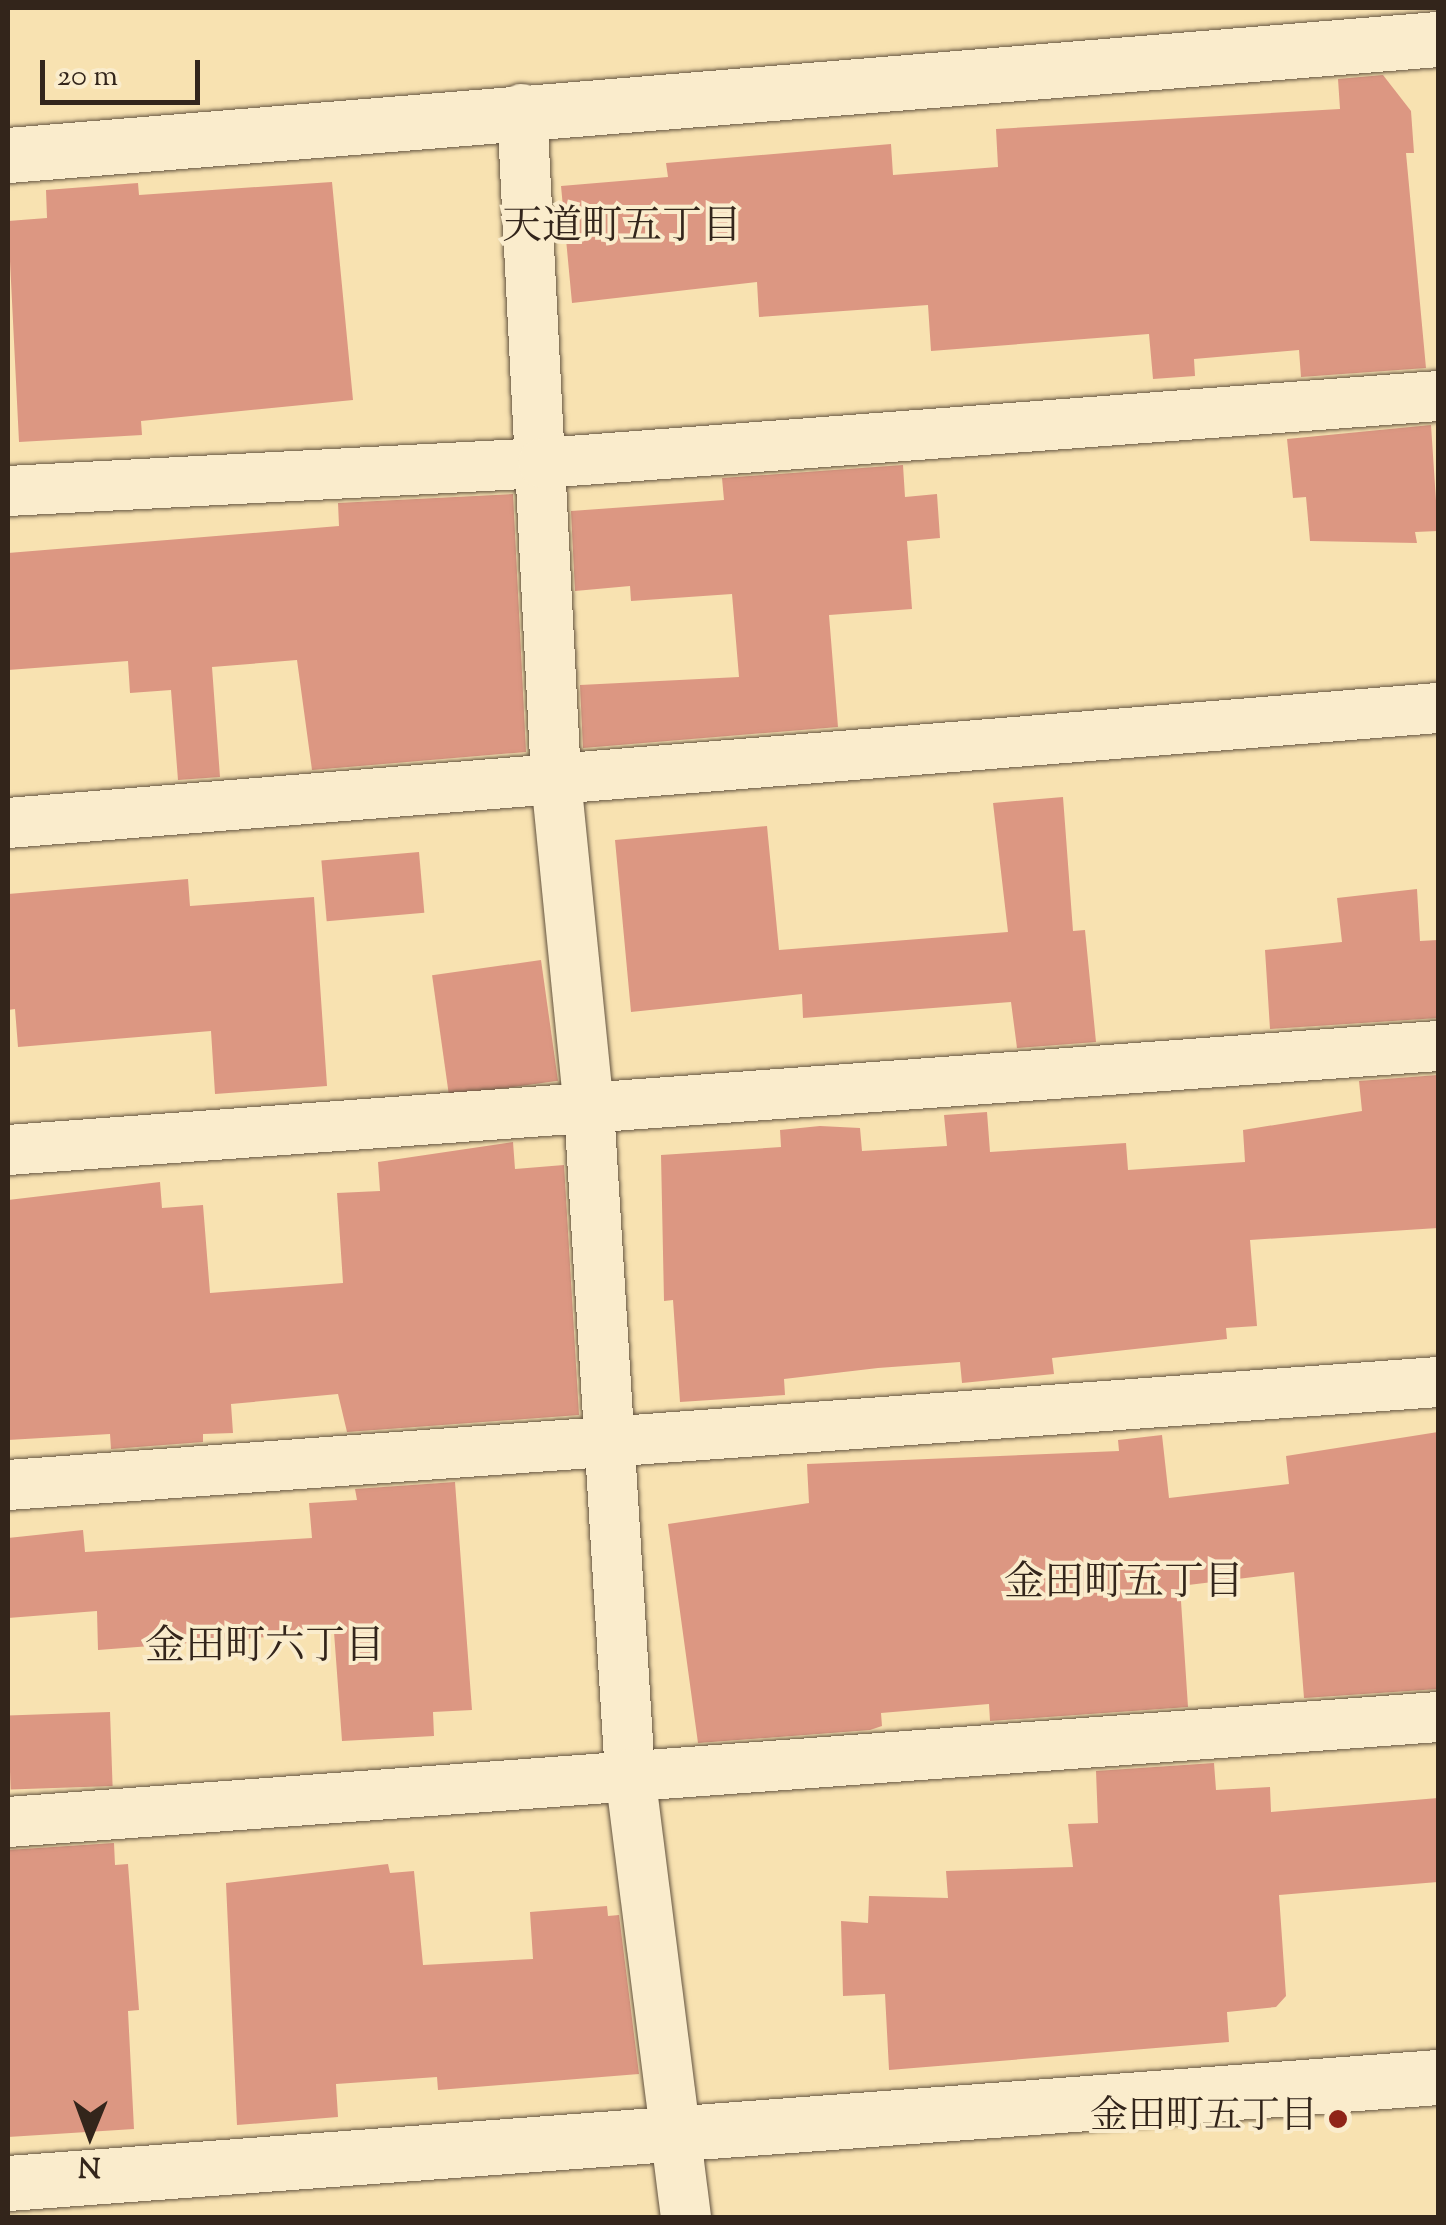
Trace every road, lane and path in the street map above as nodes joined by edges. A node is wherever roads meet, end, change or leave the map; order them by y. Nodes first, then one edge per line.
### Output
1 (1438, 39) edge
2 (522, 109) junction
3 (8, 154) edge
4 (1438, 396) edge
5 (544, 463) junction
6 (8, 491) edge
7 (1438, 708) edge
8 (556, 779) junction
9 (8, 822) edge
10 (1438, 1046) edge
11 (589, 1108) junction
12 (8, 1150) edge
13 (1438, 1382) edge
14 (608, 1446) junction
15 (8, 1486) edge
16 (1438, 1717) edge
17 (630, 1774) junction
18 (8, 1822) edge
19 (1438, 2077) edge
20 (670, 2134) junction
21 (8, 2184) edge
22 (686, 2218) edge

1 - 2 street
2 - 3 street
2 - 5 street
4 - 5 street
5 - 6 street
5 - 8 street
7 - 8 street
8 - 9 street
8 - 11 street
10 - 11 street
11 - 12 street
11 - 14 street
13 - 14 street
14 - 15 street
14 - 17 street
16 - 17 street
17 - 18 street
17 - 20 street
19 - 20 street
20 - 21 street
20 - 22 street

